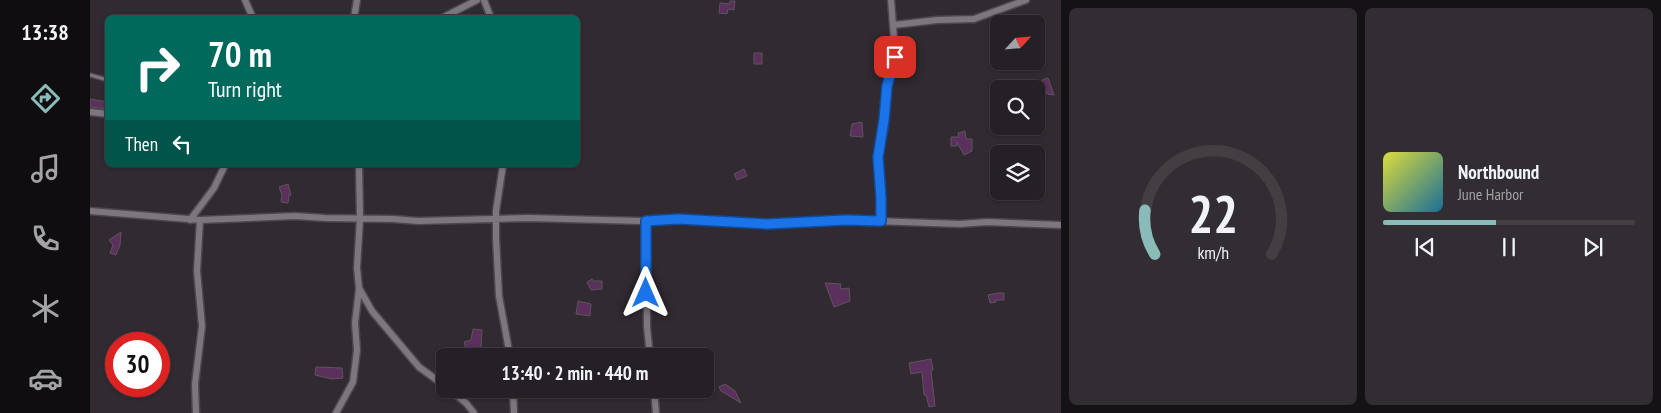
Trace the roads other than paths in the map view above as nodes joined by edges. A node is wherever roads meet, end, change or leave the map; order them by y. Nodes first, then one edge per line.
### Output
1 (246, 0) edge
2 (358, 0) edge
3 (478, 0) edge
4 (484, 0) edge
5 (891, 0) edge
6 (1026, 0) edge
7 (251, 15) edge
8 (355, 15) edge
9 (448, 15) edge
10 (491, 15) edge
11 (894, 25) junction
12 (90, 75) edge
13 (105, 79) edge
14 (90, 112) edge
15 (105, 114) edge
16 (224, 167) edge
17 (359, 167) edge
18 (503, 167) edge
19 (90, 211) edge
20 (360, 218) junction
21 (496, 219) junction
22 (190, 220) junction
23 (200, 220) junction
24 (646, 221) junction
25 (881, 221) junction
26 (1061, 225) edge
27 (359, 288) junction
28 (509, 348) edge
29 (649, 348) edge
30 (436, 379) edge
31 (460, 398) edge
32 (513, 398) edge
33 (655, 398) edge
34 (196, 413) edge
35 (336, 413) edge
36 (474, 413) edge
37 (514, 413) edge
38 (656, 413) edge

1 - 7 street
2 - 8 street
3 - 9 street
4 - 10 street
5 - 11 street
6 - 11 street
11 - 25 street
12 - 13 lane
14 - 15 street
16 - 22 street
17 - 20 street
18 - 21 street
19 - 22 street
20 - 21 street
20 - 23 street
20 - 27 street
21 - 24 street
21 - 28 street
22 - 23 street
23 - 34 street
24 - 25 street
24 - 29 street
25 - 26 street
27 - 30 street
27 - 35 street
31 - 36 street
32 - 37 street
33 - 38 street

